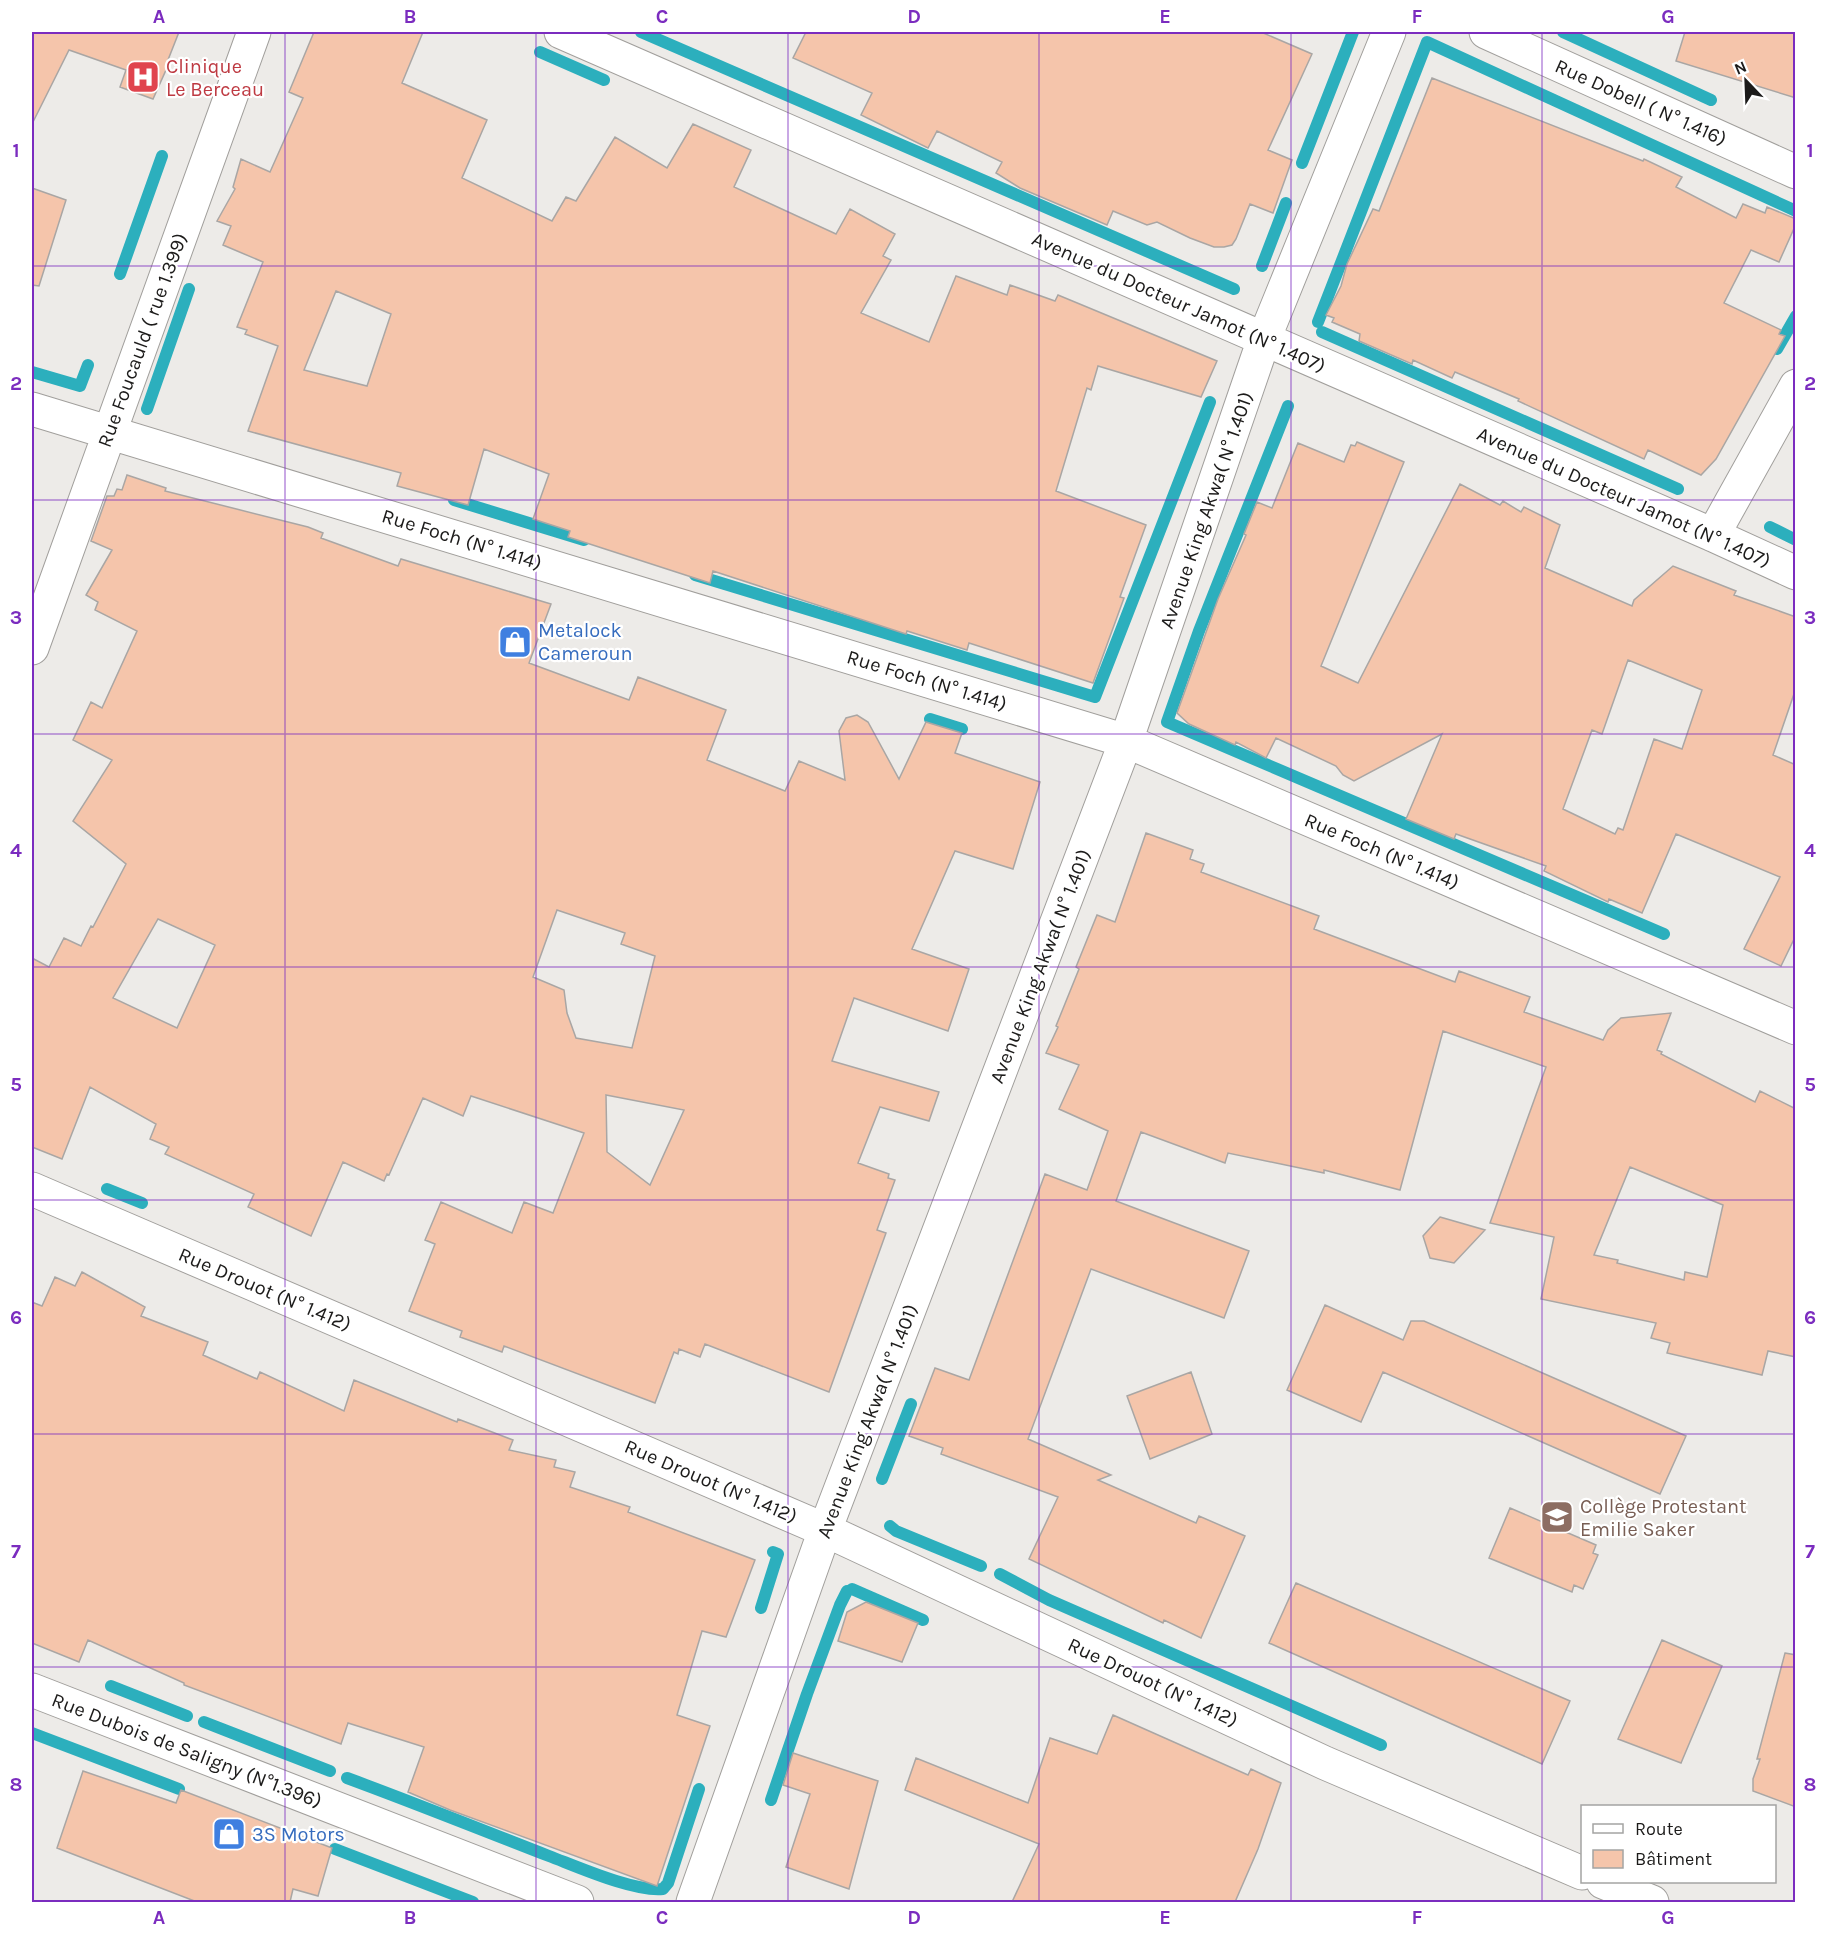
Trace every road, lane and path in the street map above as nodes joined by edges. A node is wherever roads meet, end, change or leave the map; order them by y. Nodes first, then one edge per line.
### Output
1 (254, 32) edge
2 (561, 32) edge
3 (1389, 32) edge
4 (1486, 32) edge
5 (1796, 172) edge
6 (1264, 339) junction
7 (1796, 386) edge
8 (32, 409) edge
9 (109, 433) junction
10 (1713, 535) junction
11 (1796, 573) edge
12 (32, 648) edge
13 (1126, 741) junction
14 (1796, 1028) edge
15 (32, 1189) edge
16 (825, 1530) junction
17 (32, 1690) edge
18 (1581, 1873) edge
19 (1608, 1883) edge
20 (577, 1902) edge
21 (693, 1902) edge
22 (1652, 1902) edge

1 - 9 street, Rue Foucauld ( rue 1.399)
2 - 6 street, Avenue du Docteur Jamot (N° 1.407)
3 - 6 street, Avenue King Akwa( N° 1.401)
4 - 5 street, Rue Dobell ( N° 1.416)
6 - 10 street, Avenue du Docteur Jamot (N° 1.407)
6 - 13 street, Avenue King Akwa( N° 1.401)
7 - 10 street
8 - 9 street, Rue Foch (N° 1.414)
9 - 12 street, Rue Foucauld ( rue 1.399)
9 - 13 street, Rue Foch (N° 1.414)
10 - 11 street, Avenue du Docteur Jamot (N° 1.407)
13 - 14 street, Rue Foch (N° 1.414)
13 - 16 street, Avenue King Akwa( N° 1.401)
15 - 16 street, Rue Drouot (N° 1.412)
16 - 18 street, Rue Drouot (N° 1.412)
16 - 21 street, Avenue King Akwa( N° 1.401)
17 - 20 street, Rue Dubois de Saligny (N°1.396)
19 - 22 street

